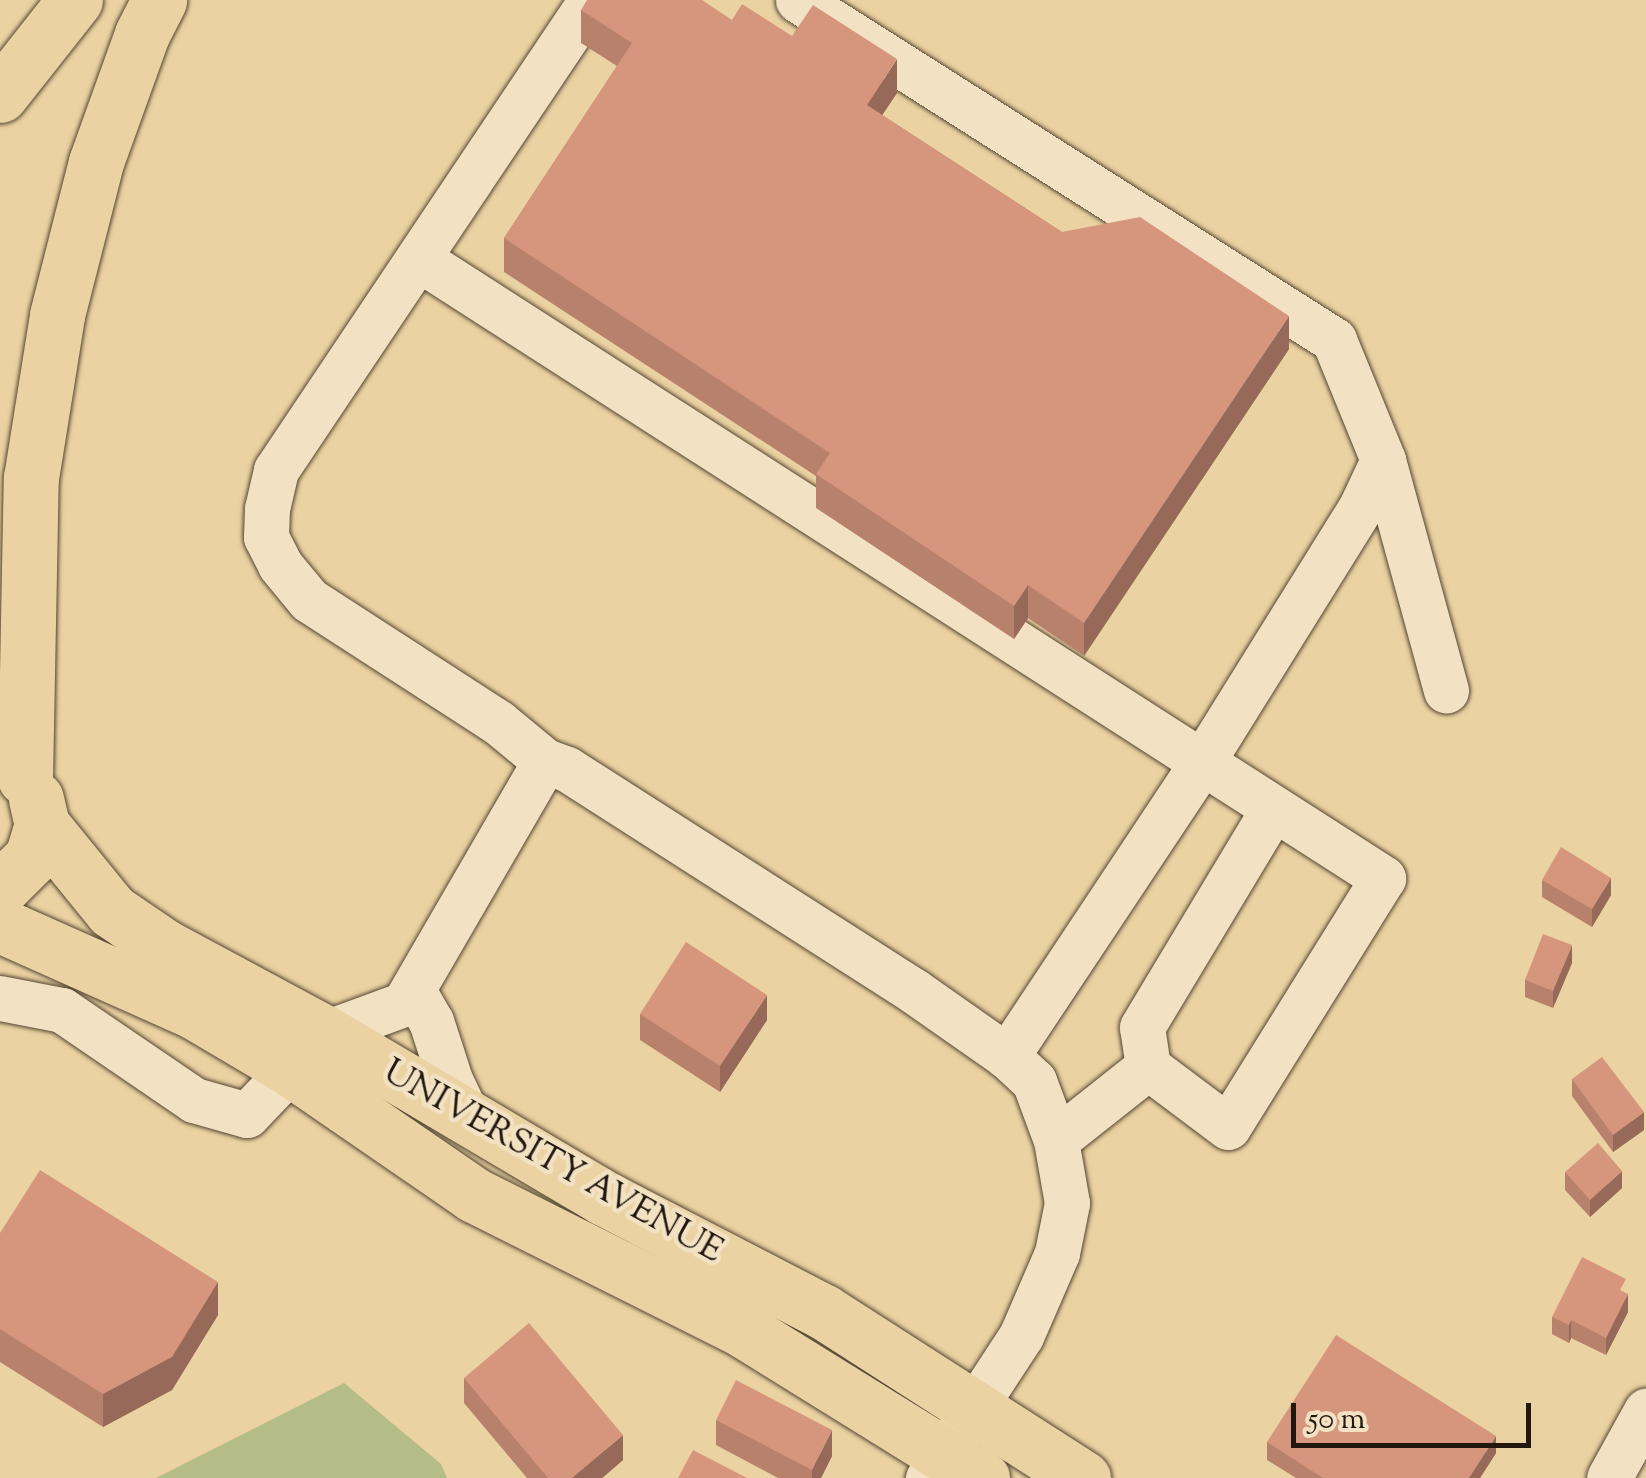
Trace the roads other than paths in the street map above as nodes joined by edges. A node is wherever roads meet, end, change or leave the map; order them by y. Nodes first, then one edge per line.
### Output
1 (75, 0) edge
2 (159, 0) edge
3 (592, 0) edge
4 (798, 0) edge
5 (0, 95) edge
6 (419, 259) junction
7 (1384, 460) junction
8 (1446, 691) dead end
9 (545, 761) junction
10 (1200, 764) junction
11 (22, 786) edge
12 (1272, 809) junction
13 (0, 889) edge
14 (0, 924) edge
15 (414, 992) junction
16 (0, 998) edge
17 (306, 1050) junction
18 (1007, 1056) junction
19 (1148, 1068) junction
20 (470, 1122) junction
21 (1056, 1140) junction
22 (976, 1409) junction
23 (1646, 1411) edge
24 (952, 1470) edge
25 (1083, 1478) edge
26 (1608, 1478) edge

1 - 5 main road
2 - 11 main road
3 - 6 street
4 - 7 street
6 - 9 street
6 - 10 street
7 - 8 street
7 - 10 street
9 - 15 street
9 - 18 street
10 - 12 street
10 - 18 street
11 - 13 main road
11 - 17 main road, UNIVERSITY AVENUE
12 - 19 street
12 - 19 street
14 - 17 main road, UNIVERSITY AVENUE
15 - 17 street
15 - 20 street
16 - 17 street
17 - 20 main road, UNIVERSITY AVENUE
17 - 24 main road, UNIVERSITY AVENUE
18 - 21 street
19 - 21 street
20 - 22 main road, UNIVERSITY AVENUE
21 - 22 street
22 - 24 street
22 - 25 main road, UNIVERSITY AVENUE
23 - 26 street

